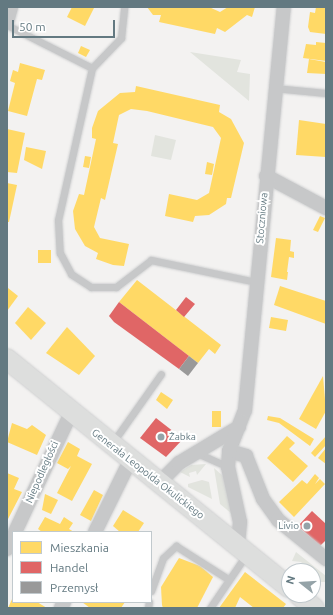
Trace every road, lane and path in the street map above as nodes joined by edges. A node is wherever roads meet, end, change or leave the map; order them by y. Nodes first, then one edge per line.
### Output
1 (11, 7) edge
2 (124, 7) edge
3 (284, 7) edge
4 (7, 22) edge
5 (7, 25) edge
6 (92, 68) junction
7 (274, 88) junction
8 (326, 93) edge
9 (266, 176) junction
10 (326, 208) edge
11 (256, 282) junction
12 (7, 359) edge
13 (161, 374) dead end
14 (71, 413) junction
15 (239, 427) junction
16 (110, 445) junction
17 (229, 451) junction
18 (196, 453) junction
19 (130, 461) junction
20 (228, 467) junction
21 (158, 484) junction
22 (15, 531) edge
23 (95, 531) edge
24 (12, 538) edge
25 (7, 549) edge
26 (243, 549) junction
27 (326, 559) edge
28 (228, 579) junction
29 (281, 580) edge
30 (152, 588) edge
31 (210, 608) edge

1 - 4 street
2 - 6 lane
3 - 7 street, Stoczniowa
5 - 6 lane
6 - 11 lane
7 - 8 lane
7 - 9 street, Stoczniowa
9 - 10 street
9 - 11 street, Stoczniowa
11 - 15 street, Stoczniowa
12 - 14 street, Generała Leopolda Okulickiego
13 - 16 lane
14 - 16 street, Generała Leopolda Okulickiego
14 - 22 street, Niepodległości
15 - 17 street, Stoczniowa
15 - 18 street
16 - 19 street, Generała Leopolda Okulickiego
17 - 20 street, Stoczniowa
17 - 27 street
18 - 20 lane
18 - 21 street
19 - 21 street, Generała Leopolda Okulickiego
19 - 23 street
20 - 26 street, Stoczniowa
21 - 26 street, Generała Leopolda Okulickiego
24 - 25 street
26 - 28 lane
26 - 29 street, Generała Leopolda Okulickiego
28 - 30 lane
28 - 31 lane

